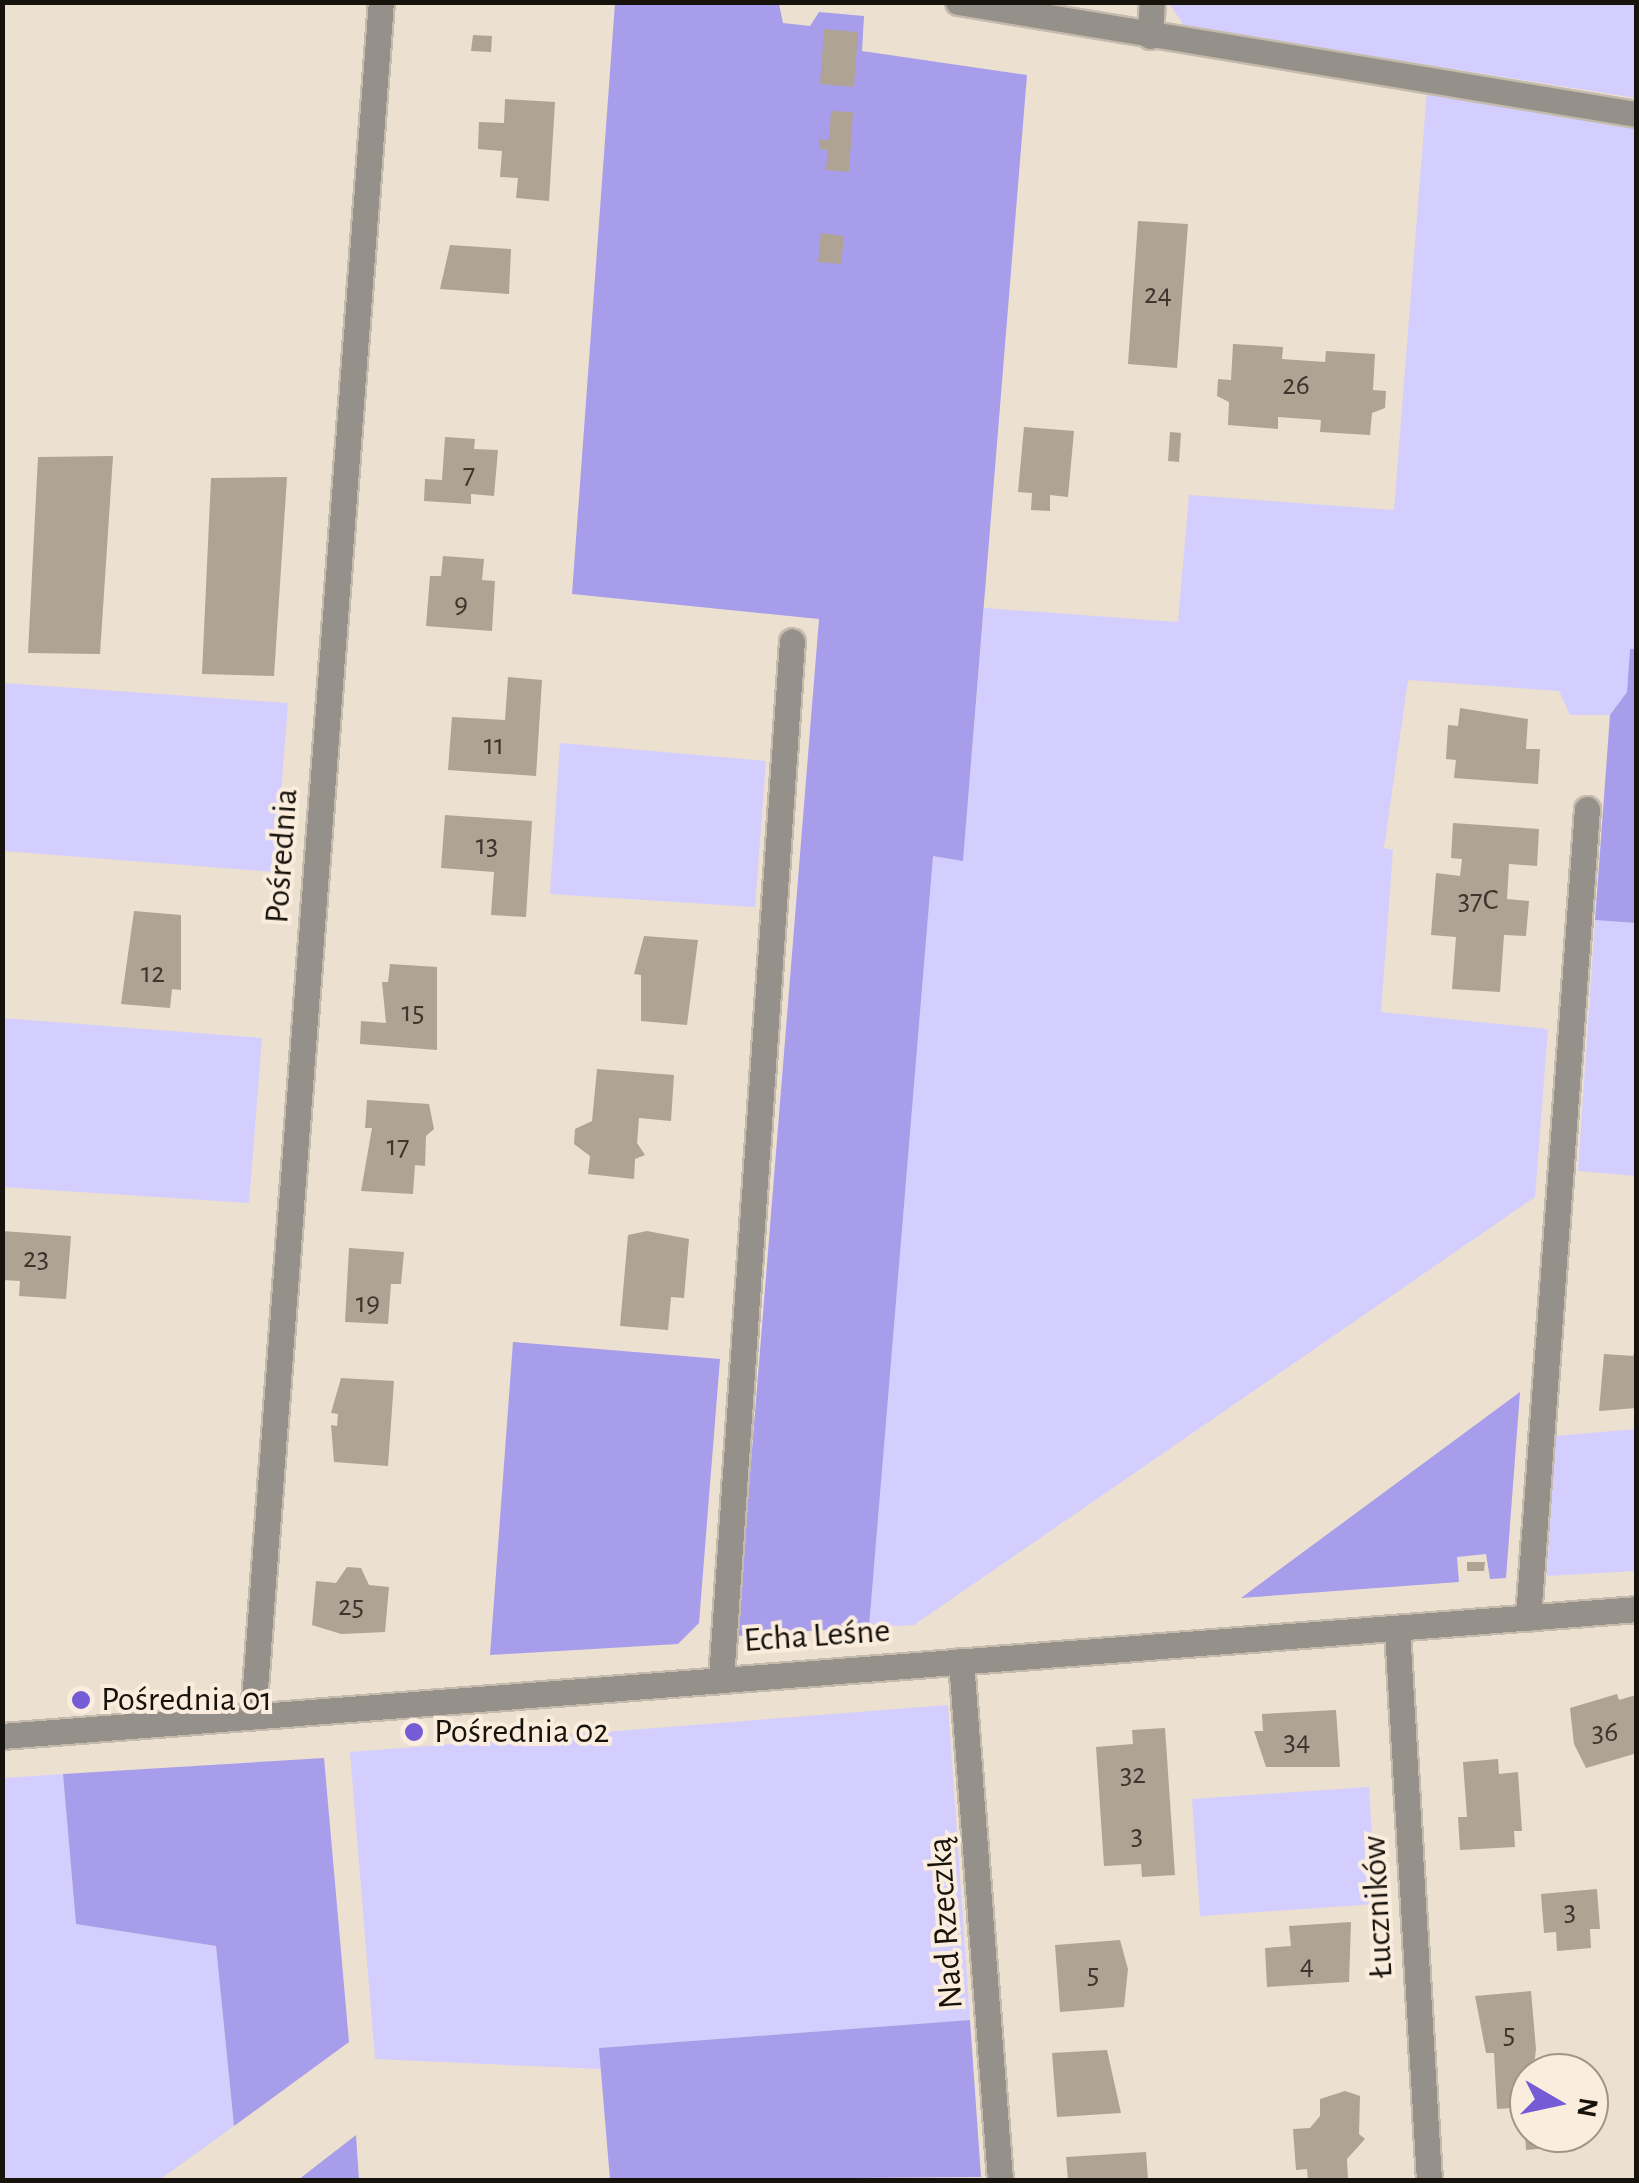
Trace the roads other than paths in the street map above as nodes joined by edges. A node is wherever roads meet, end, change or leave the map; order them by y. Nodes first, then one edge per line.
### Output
1 (382, 2) edge
2 (958, 2) edge
3 (1152, 2) edge
4 (1150, 36) junction
5 (1636, 114) edge
6 (792, 640) dead end
7 (1587, 809) dead end
8 (1636, 1609) edge
9 (1528, 1618) junction
10 (1397, 1629) junction
11 (961, 1661) junction
12 (720, 1678) junction
13 (253, 1714) junction
14 (2, 1736) edge
15 (1000, 2180) edge
16 (1429, 2180) edge

1 - 13 street, Pośrednia
2 - 4 street
3 - 4 street
4 - 5 street
6 - 12 street
7 - 9 street
8 - 9 street, Echa Leśne
9 - 10 street, Echa Leśne
10 - 11 street, Echa Leśne
10 - 16 street, Łuczników
11 - 12 street, Echa Leśne
11 - 15 street, Nad Rzeczką
12 - 13 street, Echa Leśne
13 - 14 street, Echa Leśne

